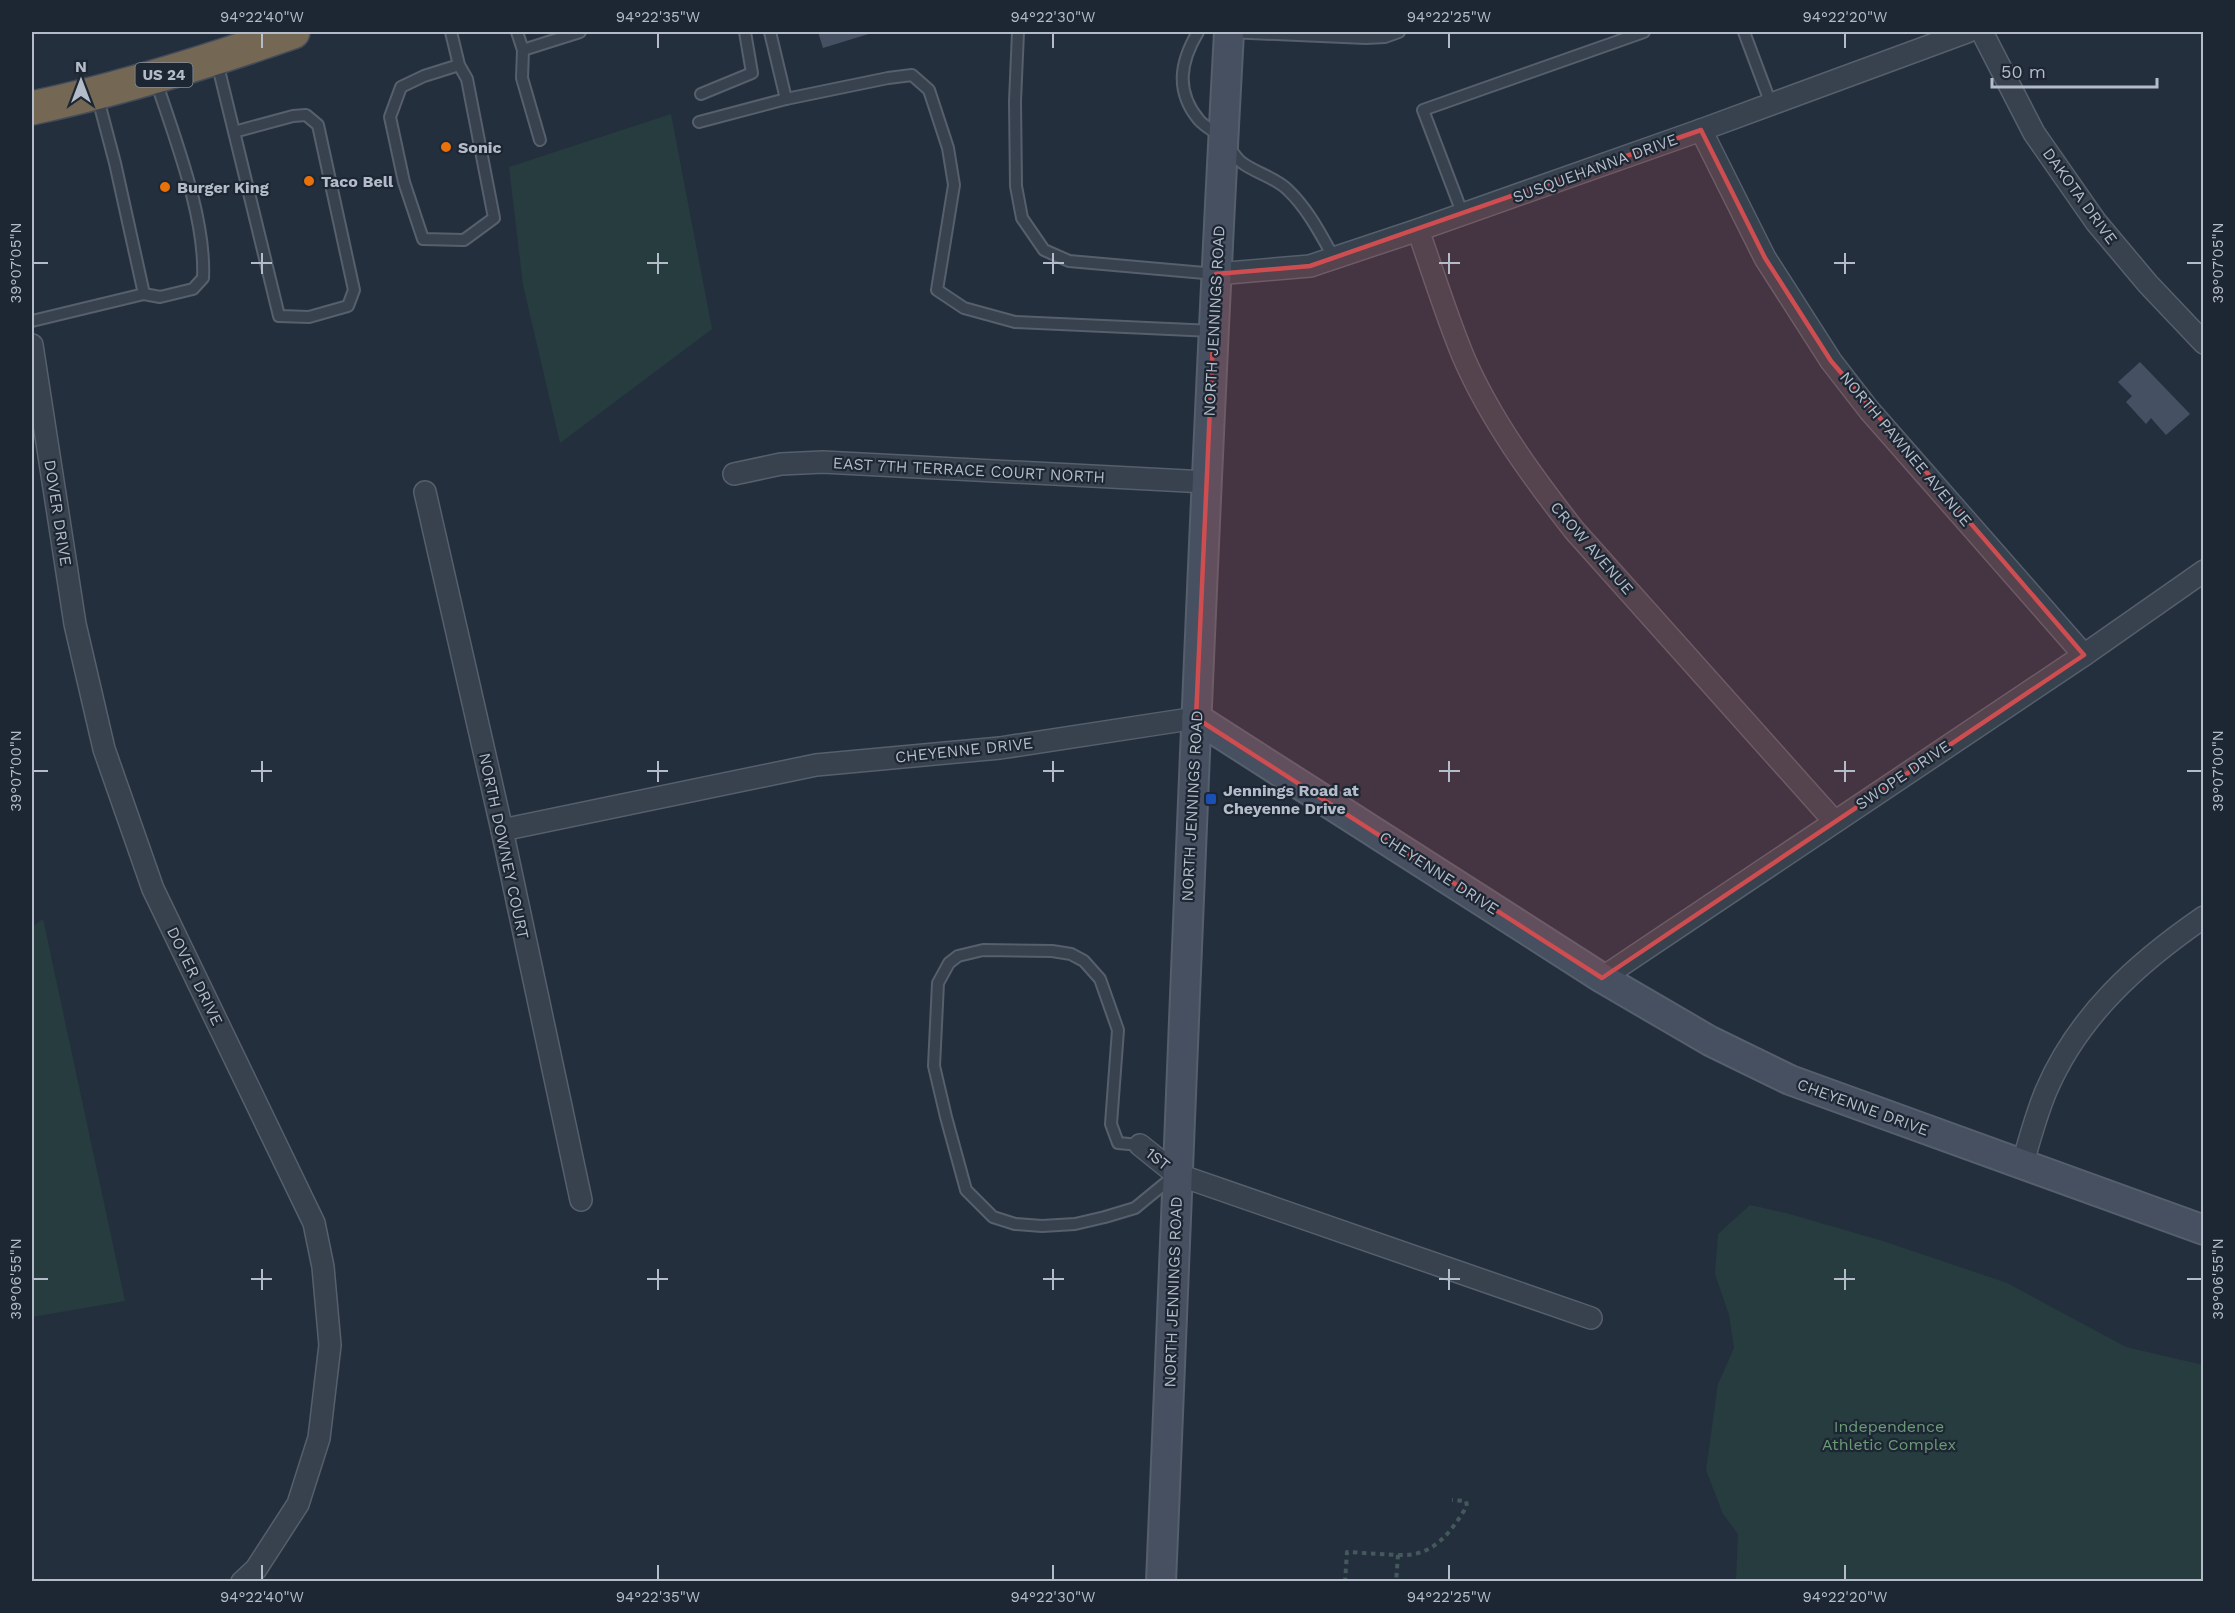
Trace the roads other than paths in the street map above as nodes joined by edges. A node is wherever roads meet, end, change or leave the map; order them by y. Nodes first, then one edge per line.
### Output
1 (293, 32) edge
2 (451, 32) edge
3 (517, 32) edge
4 (580, 32) edge
5 (745, 32) edge
6 (770, 32) edge
7 (1018, 32) edge
8 (1198, 32) edge
9 (1222, 32) edge
10 (1229, 32) edge
11 (1399, 32) edge
12 (1644, 32) edge
13 (1744, 32) edge
14 (1967, 32) edge
15 (1982, 32) edge
16 (1295, 33) edge
17 (524, 50) junction
18 (216, 59) junction
19 (459, 65) junction
20 (155, 77) junction
21 (97, 94) junction
22 (701, 94) dead end
23 (786, 99) junction
24 (1771, 104) junction
25 (32, 108) edge
26 (699, 122) dead end
27 (1701, 130) junction
28 (234, 132) junction
29 (1223, 139) junction
30 (540, 140) dead end
31 (1463, 215) junction
32 (1418, 230) junction
33 (1334, 258) junction
34 (1216, 274) junction
35 (144, 294) junction
36 (32, 321) edge
37 (1213, 331) junction
38 (2204, 343) edge
39 (32, 345) edge
40 (734, 474) dead end
41 (1206, 482) junction
42 (425, 492) dead end
43 (2204, 571) edge
44 (2084, 655) junction
45 (1196, 718) junction
46 (1834, 821) junction
47 (502, 830) junction
48 (2204, 917) edge
49 (1602, 978) junction
50 (1140, 1145) joint
51 (2022, 1166) junction
52 (1176, 1174) junction
53 (581, 1200) dead end
54 (2204, 1230) edge
55 (1591, 1318) dead end
56 (257, 1577) edge
57 (1161, 1581) edge

1 - 18 highway, US 24
2 - 19 lane
3 - 17 lane
4 - 17 lane
5 - 22 lane
6 - 23 lane
7 - 34 lane
8 - 29 lane
9 - 10 lane
10 - 16 lane
10 - 29 street, NORTH JENNINGS ROAD
11 - 16 lane
12 - 31 lane
13 - 24 lane
14 - 24 street, SUSQUEHANNA DRIVE
15 - 38 street, DAKOTA DRIVE
17 - 30 lane
18 - 20 highway, US 24
18 - 28 lane
19 - 19 lane
20 - 21 highway, US 24
20 - 35 lane
21 - 25 highway, US 24
21 - 35 lane
23 - 26 lane
23 - 37 lane
24 - 27 street, SUSQUEHANNA DRIVE
27 - 31 street, SUSQUEHANNA DRIVE
27 - 44 street, NORTH PAWNEE AVENUE
28 - 28 lane
29 - 33 lane
29 - 34 street, NORTH JENNINGS ROAD
31 - 32 street, SUSQUEHANNA DRIVE
32 - 33 street, SUSQUEHANNA DRIVE
32 - 46 street, CROW AVENUE
33 - 34 street, SUSQUEHANNA DRIVE
34 - 37 street, NORTH JENNINGS ROAD
35 - 36 lane
37 - 41 street, NORTH JENNINGS ROAD
39 - 56 street, DOVER DRIVE
40 - 41 street, EAST 7TH TERRACE COURT NORTH
41 - 45 street, NORTH JENNINGS ROAD
42 - 47 street, NORTH DOWNEY COURT
43 - 44 street, SWOPE DRIVE
44 - 46 street, SWOPE DRIVE
45 - 47 street, CHEYENNE DRIVE
45 - 49 street, CHEYENNE DRIVE
45 - 52 street, NORTH JENNINGS ROAD
46 - 49 street, SWOPE DRIVE
47 - 53 street, NORTH DOWNEY COURT
48 - 51 street
49 - 51 street, CHEYENNE DRIVE
50 - 52 street, 1ST
50 - 52 lane
51 - 54 street, CHEYENNE DRIVE
52 - 55 street, 1ST
52 - 57 street, NORTH JENNINGS ROAD

